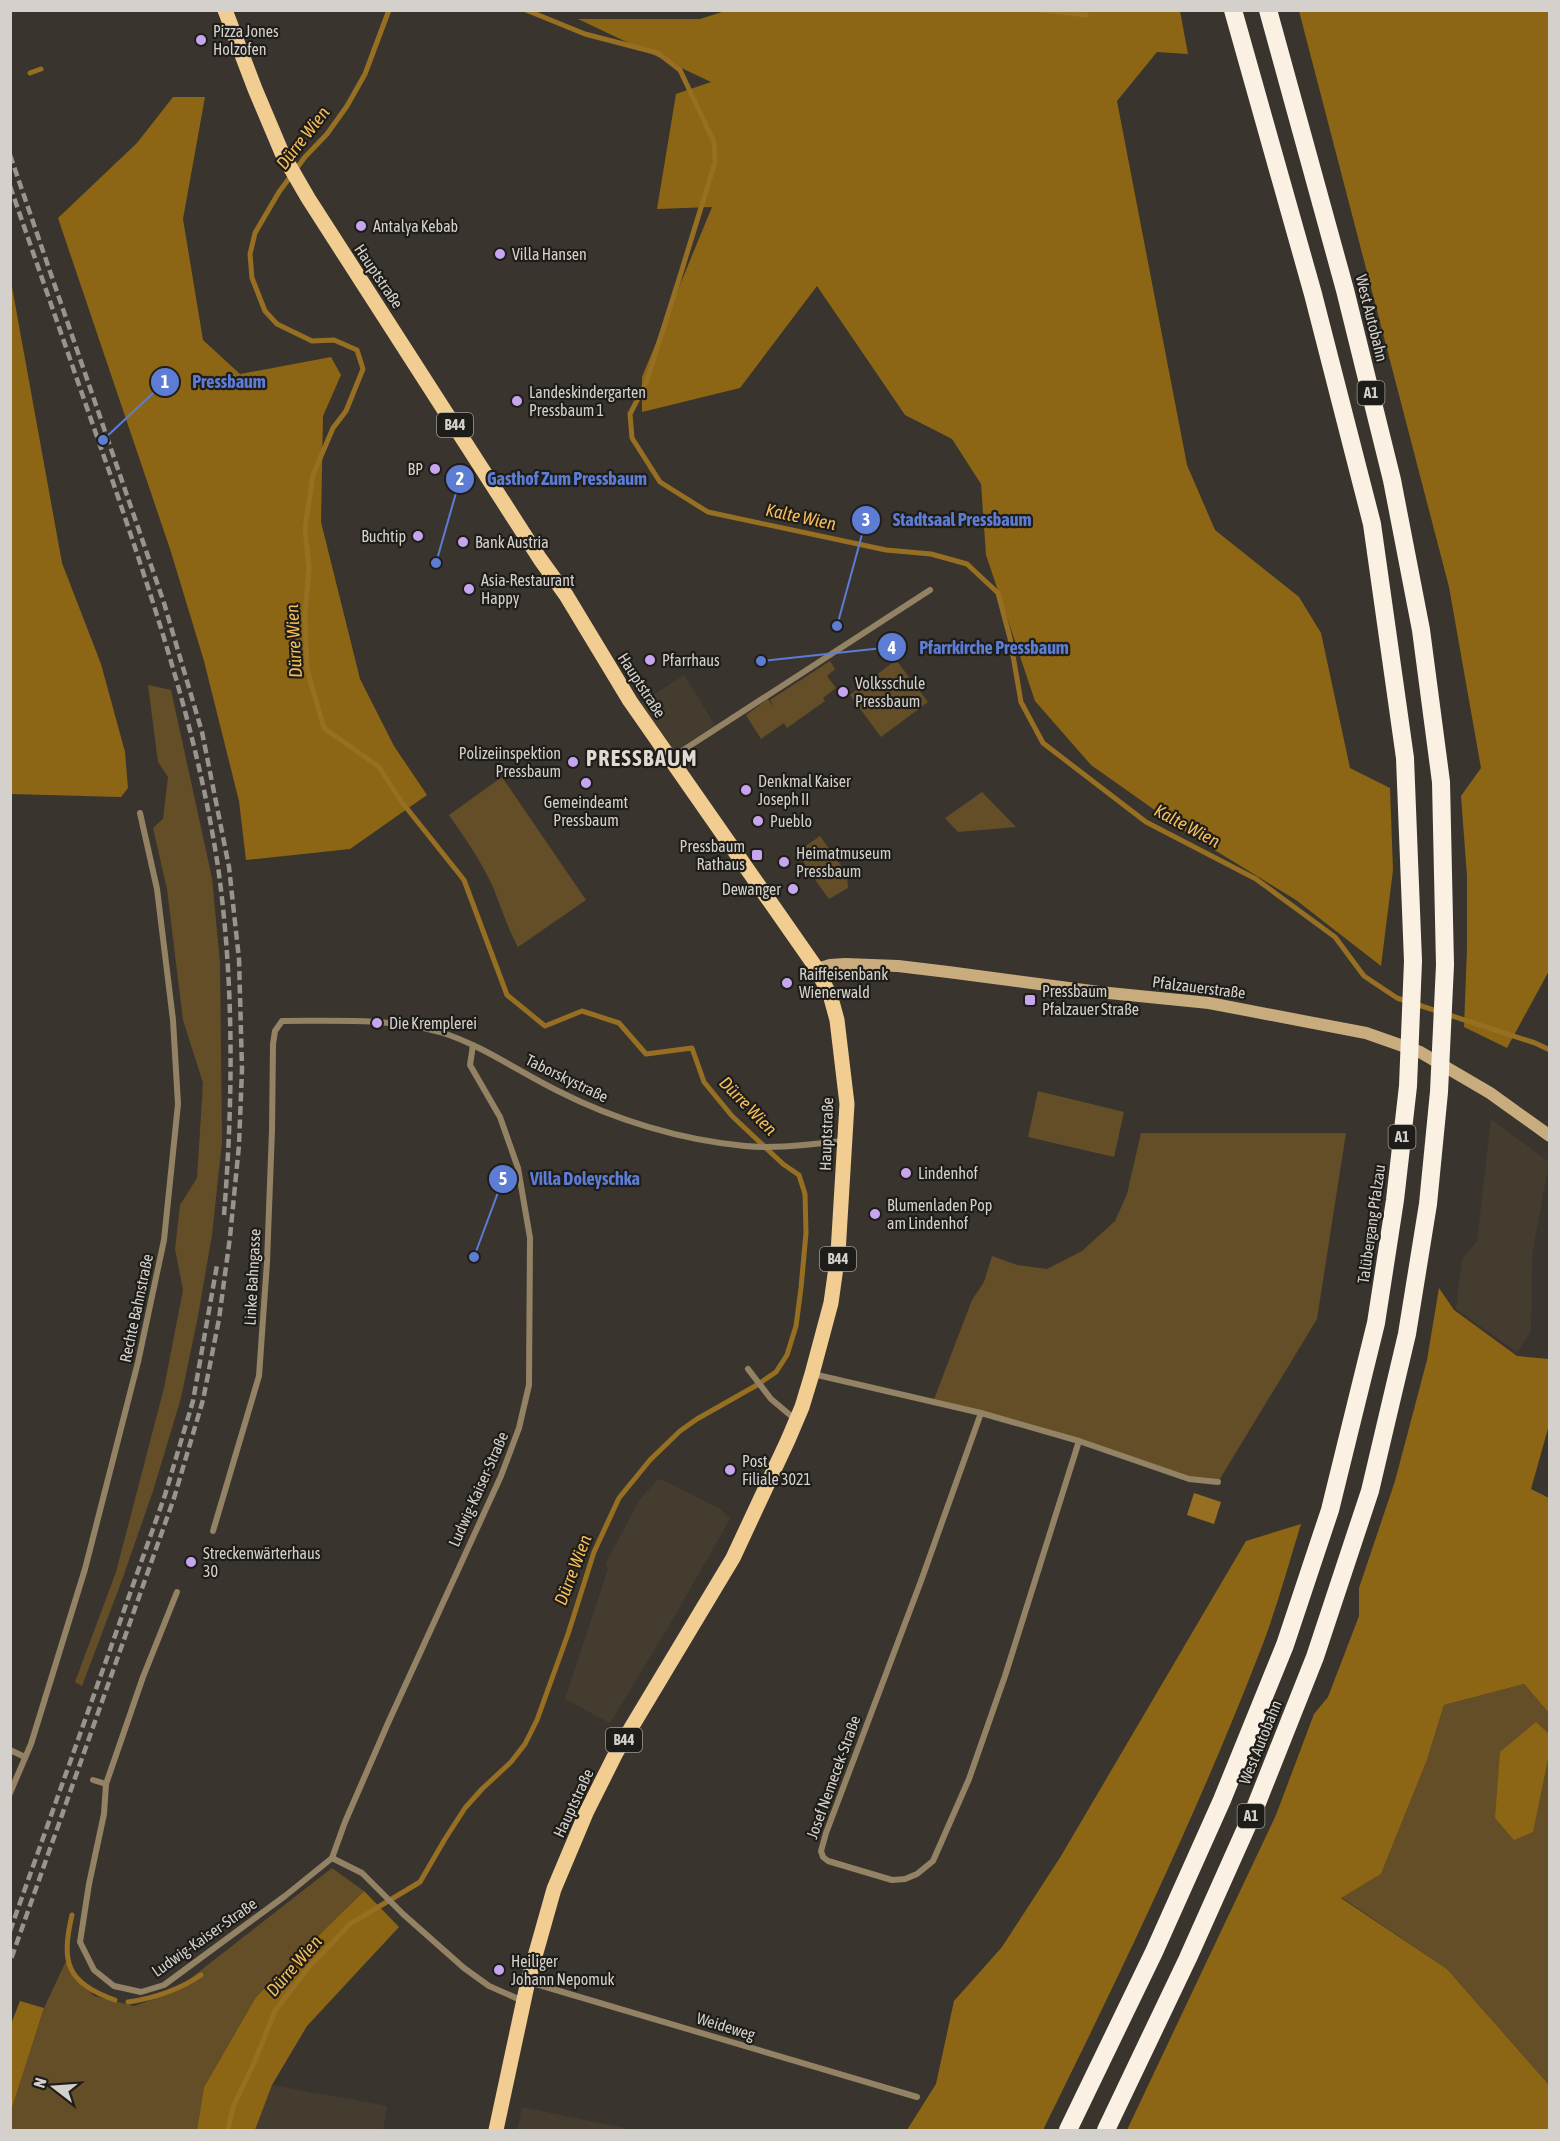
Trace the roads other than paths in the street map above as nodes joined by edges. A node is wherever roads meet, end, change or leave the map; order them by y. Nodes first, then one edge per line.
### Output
1 (225, 10) edge
2 (1233, 10) edge
3 (1268, 10) edge
4 (930, 590) dead end
5 (670, 759) junction
6 (140, 813) dead end
7 (817, 969) junction
8 (282, 1021) joint
9 (473, 1045) junction
10 (1550, 1136) edge
11 (845, 1141) junction
12 (748, 1369) dead end
13 (812, 1374) junction
14 (981, 1413) junction
15 (796, 1420) junction
16 (1079, 1441) junction
17 (1218, 1482) dead end
18 (1330, 1510) joint
19 (213, 1531) dead end
20 (177, 1592) dead end
21 (10, 1750) edge
22 (25, 1756) junction
23 (93, 1780) dead end
24 (106, 1784) junction
25 (10, 1793) edge
26 (332, 1858) junction
27 (528, 1981) junction
28 (522, 2001) junction
29 (917, 2097) dead end
30 (496, 2130) edge
31 (1068, 2130) edge
32 (1106, 2130) edge

1 - 5 main road, Hauptstraße / B44
2 - 18 highway, Talübergang Pfalzau / A1
3 - 32 highway, West Autobahn / A1
4 - 5 street
5 - 7 main road, Hauptstraße / B44
6 - 22 street, Rechte Bahnstraße
7 - 10 street, Pfalzauerstraße
7 - 11 main road, Hauptstraße / B44
8 - 9 street, Taborskystraße
8 - 19 street, Linke Bahngasse
9 - 11 street, Taborskystraße
9 - 26 street, Ludwig-Kaiser-Straße
11 - 13 main road, Hauptstraße / B44
12 - 15 street
13 - 14 street
13 - 15 main road, Hauptstraße / B44
14 - 16 street
14 - 16 street, Josef Nemecek-Straße
15 - 27 main road, Hauptstraße / B44
16 - 17 street
18 - 31 highway, West Autobahn / A1
20 - 24 street, Ludwig-Kaiser-Straße
21 - 22 street
22 - 25 street, Rechte Bahnstraße
23 - 24 street
24 - 26 street, Ludwig-Kaiser-Straße
26 - 28 street
27 - 28 main road, Hauptstraße / B44
27 - 29 street, Weideweg
28 - 30 main road, Hauptstraße / B44

